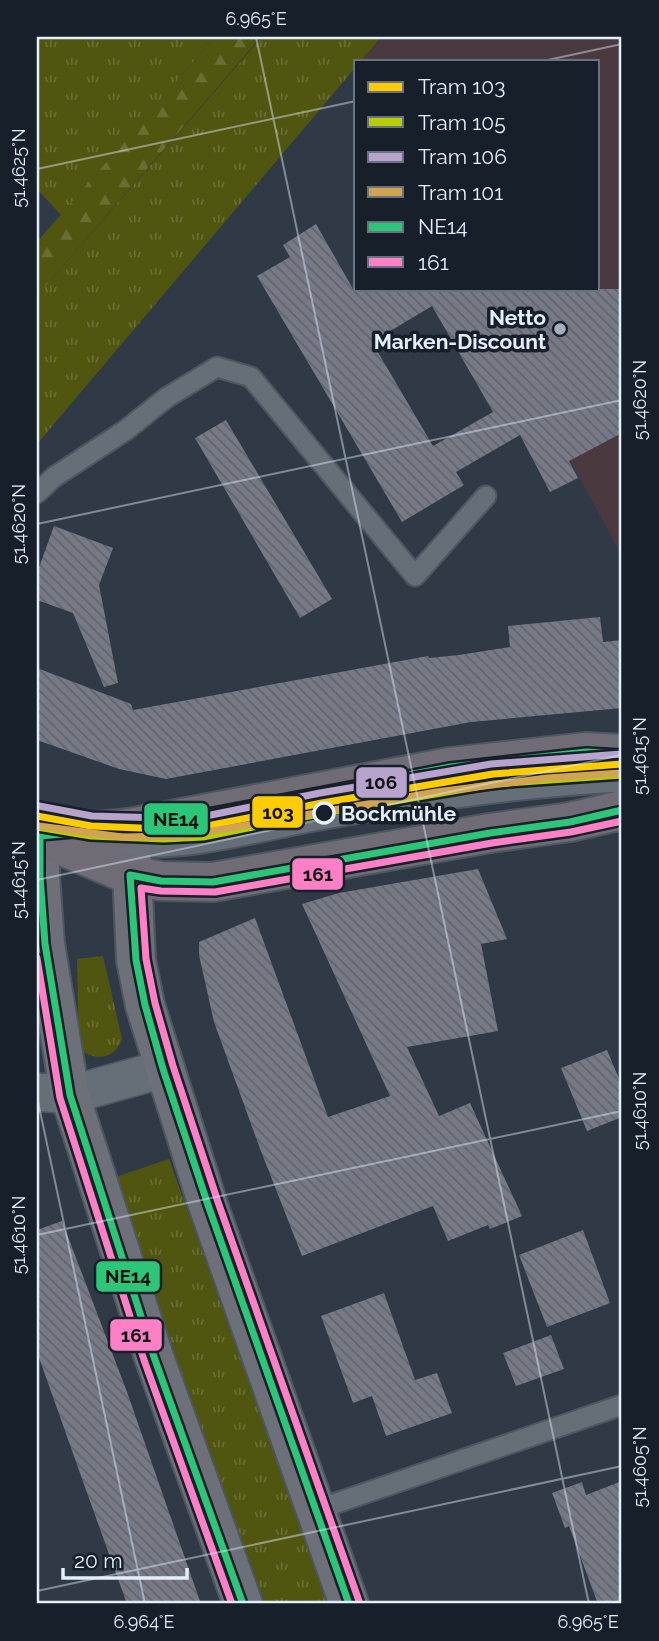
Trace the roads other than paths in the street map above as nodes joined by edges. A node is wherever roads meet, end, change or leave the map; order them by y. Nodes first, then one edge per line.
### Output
1 (37, 493) edge
2 (486, 496) dead end
3 (622, 754) edge
4 (622, 782) edge
5 (622, 810) edge
6 (39, 836) edge
7 (130, 850) junction
8 (163, 1069) junction
9 (53, 1094) edge
10 (622, 1405) edge
11 (316, 1510) junction
12 (243, 1604) edge
13 (349, 1604) edge

1 - 2 lane
3 - 7 main road
4 - 7 lane
5 - 7 main road
6 - 7 main road
6 - 9 main road
7 - 8 main road
8 - 9 street
8 - 11 main road
9 - 12 main road
10 - 11 lane
11 - 13 main road

